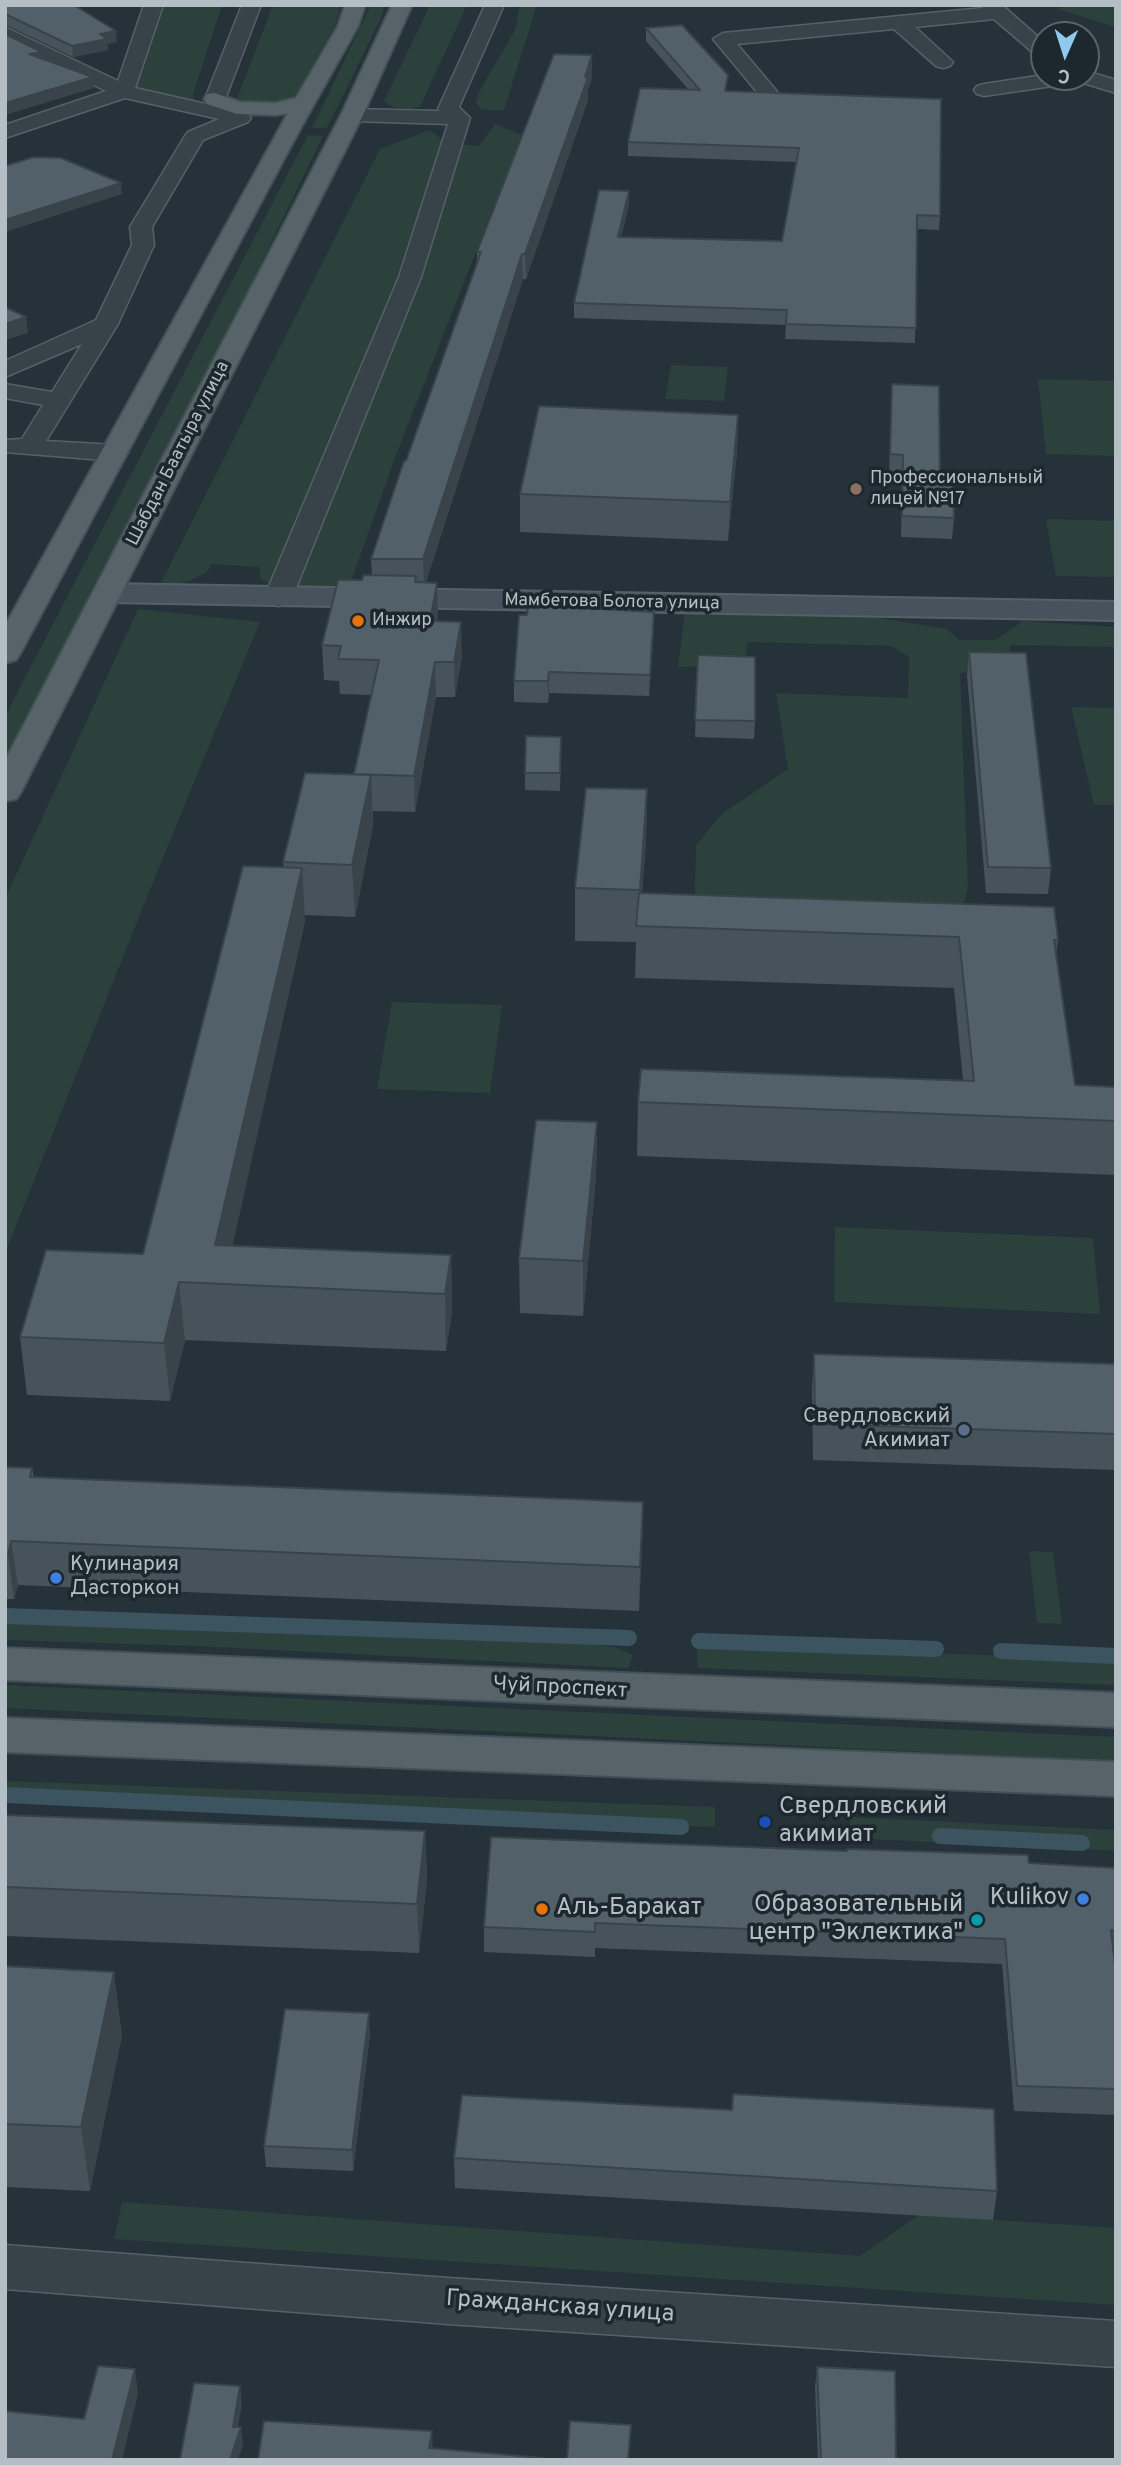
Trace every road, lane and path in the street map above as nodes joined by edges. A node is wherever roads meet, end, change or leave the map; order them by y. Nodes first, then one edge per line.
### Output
1 (154, 5) edge
2 (252, 5) edge
3 (355, 5) edge
4 (402, 5) edge
5 (495, 5) edge
6 (993, 9) edge
7 (898, 22) junction
8 (5, 33) edge
9 (1030, 40) edge
10 (943, 62) dead end
11 (1030, 83) edge
12 (984, 90) dead end
13 (124, 92) junction
14 (769, 94) edge
15 (215, 99) junction
16 (306, 102) junction
17 (352, 115) junction
18 (241, 118) junction
19 (460, 118) junction
20 (290, 128) junction
21 (5, 132) edge
22 (106, 324) junction
23 (5, 370) edge
24 (5, 391) edge
25 (57, 400) junction
26 (17, 446) edge
27 (115, 453) junction
28 (109, 593) junction
29 (278, 598) junction
30 (1116, 611) edge
31 (5, 654) edge
32 (5, 792) edge
33 (5, 1664) edge
34 (1116, 1710) edge
35 (5, 1735) edge
36 (1116, 1779) edge
37 (5, 2267) edge
38 (1116, 2344) edge

1 - 13 street
2 - 15 street
3 - 16 main road
4 - 17 main road, Шабдан Баатыра улица
5 - 19 street
6 - 7 street
6 - 9 street
7 - 10 street
7 - 14 street
8 - 13 street
11 - 12 street
13 - 18 street
13 - 21 street
15 - 16 main road
15 - 18 street
16 - 20 main road
17 - 19 street
17 - 28 main road, Шабдан Баатыра улица
18 - 20 main road
18 - 22 street
19 - 29 street
20 - 27 main road
22 - 23 street
22 - 25 street
24 - 25 street
25 - 26 street
26 - 27 street
27 - 31 main road
28 - 29 street, Мамбетова Болота улица
28 - 32 main road, Шабдан Баатыра улица
29 - 30 street, Мамбетова Болота улица
33 - 34 main road, Чуй проспект
35 - 36 main road
37 - 38 street, Гражданская улица

